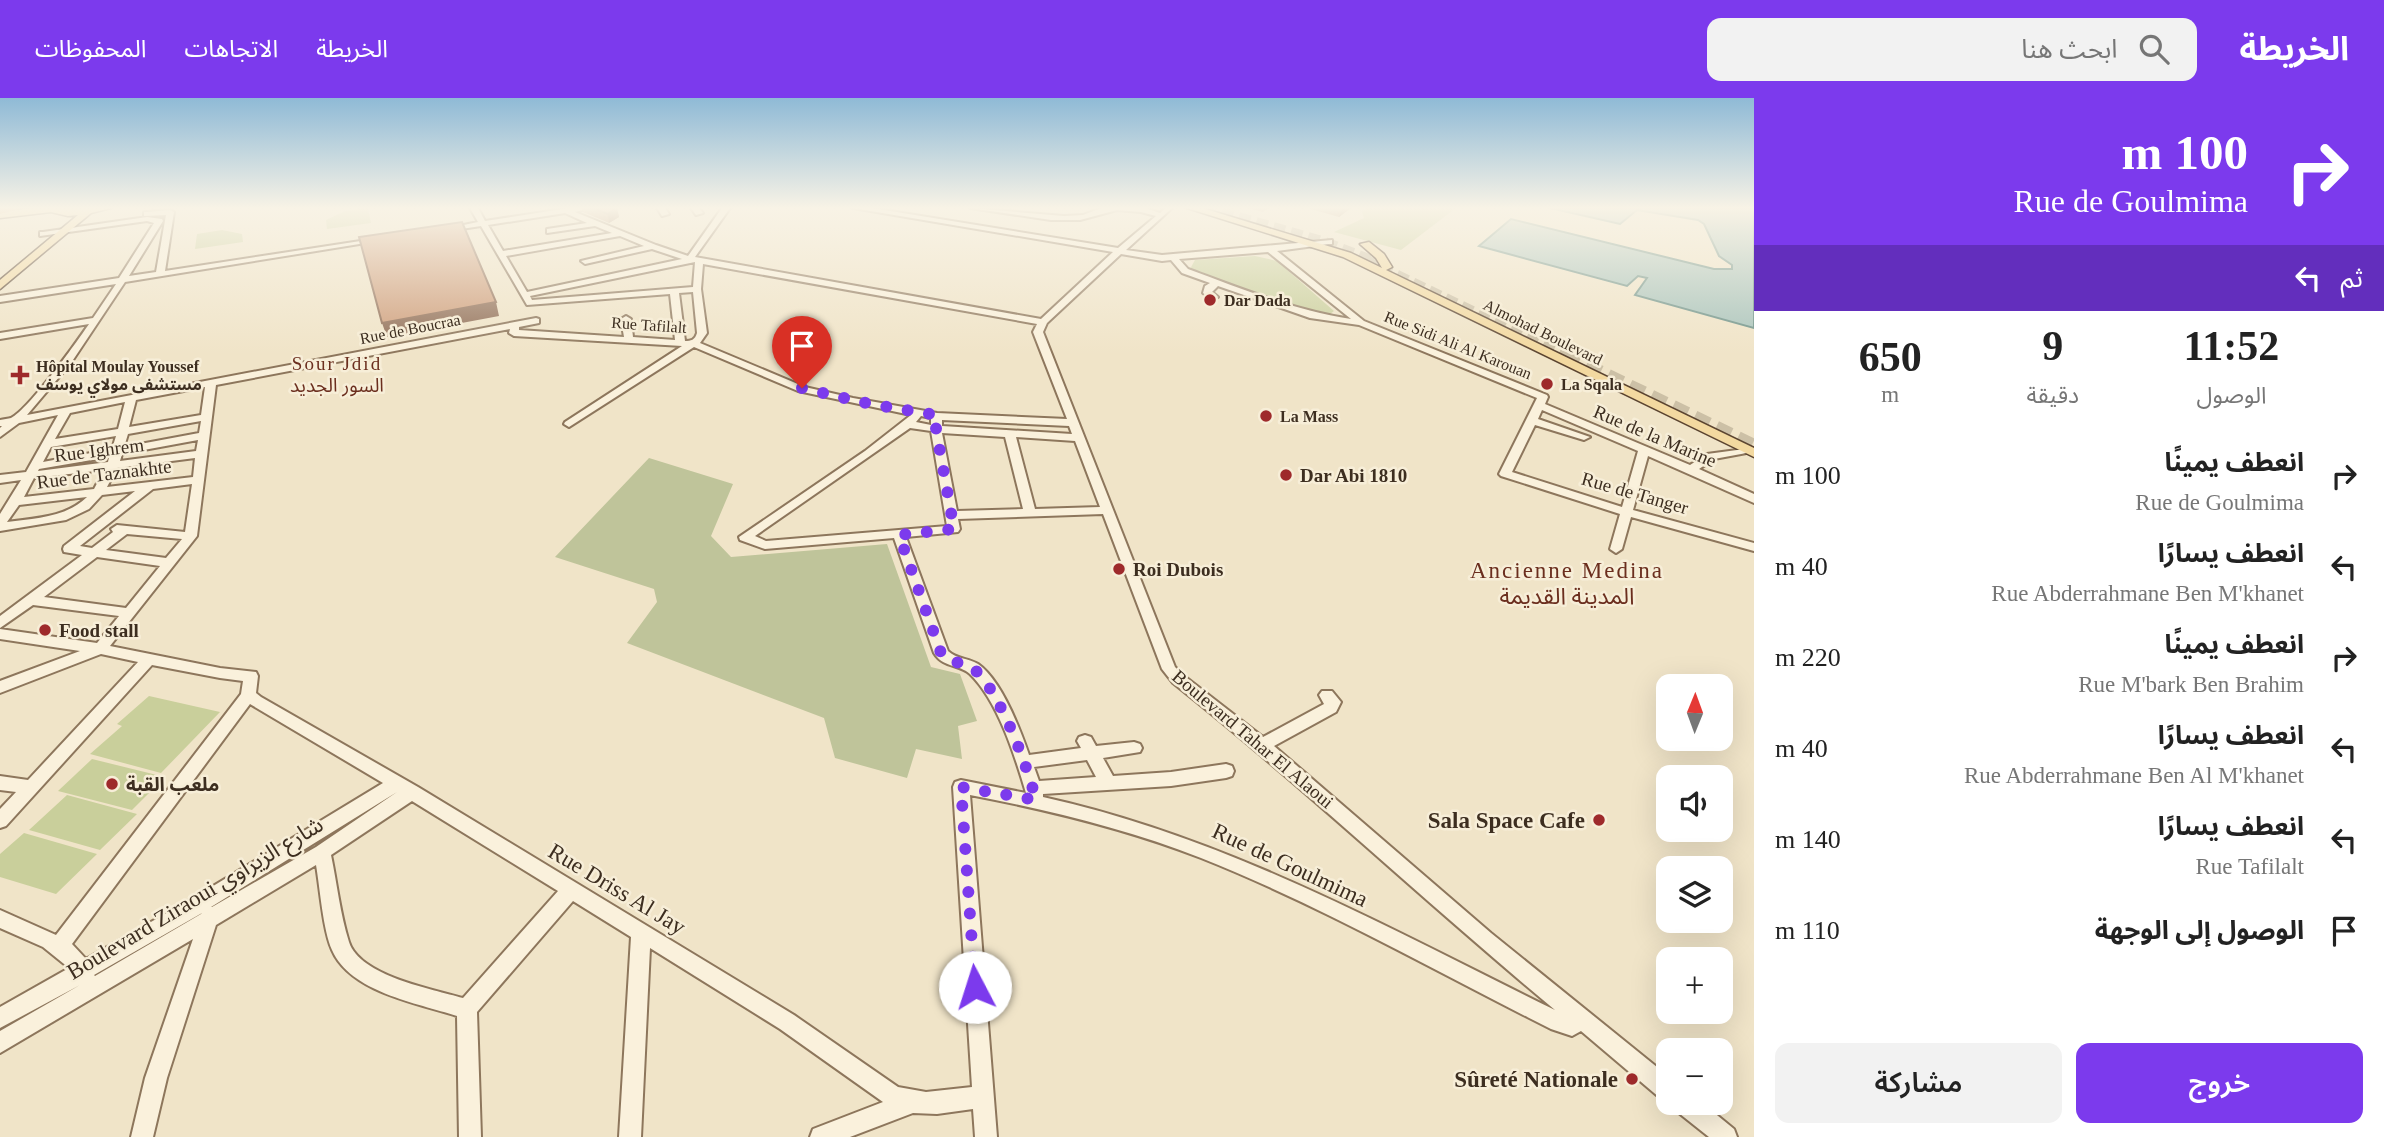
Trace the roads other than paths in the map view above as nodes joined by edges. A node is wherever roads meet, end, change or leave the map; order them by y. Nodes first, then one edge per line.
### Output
1 (30, 256) edge
2 (137, 256) edge
3 (163, 256) edge
4 (272, 256) edge
5 (501, 256) edge
6 (581, 256) edge
7 (607, 256) edge
8 (683, 256) edge
9 (696, 256) edge
10 (1115, 256) edge
11 (1157, 256) edge
12 (1190, 256) edge
13 (1279, 256) edge
14 (1350, 256) edge
15 (1359, 256) tunnel mouth
16 (1380, 256) tunnel mouth
17 (1174, 258) junction
18 (694, 260) junction
19 (585, 261) junction
20 (1387, 267) junction
21 (160, 274) junction
22 (6, 276) edge
23 (123, 279) junction
24 (596, 279) junction
25 (1217, 283) junction
26 (0, 286) edge
27 (697, 289) junction
28 (674, 291) junction
29 (1214, 298) dead end
30 (0, 299) edge
31 (527, 299) junction
32 (626, 319) dead end
33 (97, 320) junction
34 (536, 321) junction
35 (1043, 322) junction
36 (1361, 323) junction
37 (515, 325) junction
38 (544, 333) junction
39 (0, 336) edge
40 (629, 340) junction
41 (680, 343) junction
42 (694, 344) junction
43 (1543, 346) junction
44 (211, 383) junction
45 (131, 398) junction
46 (1542, 401) junction
47 (66, 410) junction
48 (919, 412) junction
49 (937, 415) junction
50 (207, 417) junction
51 (18, 419) junction
52 (1530, 420) junction
53 (1072, 422) junction
54 (0, 423) edge
55 (569, 424) dead end
56 (908, 424) junction
57 (936, 429) junction
58 (121, 432) junction
59 (1010, 434) junction
60 (0, 435) edge
61 (205, 435) junction
62 (1584, 437) dead end
63 (1079, 438) junction
64 (47, 444) junction
65 (1752, 449) edge
66 (1644, 450) junction
67 (116, 452) junction
68 (202, 454) junction
69 (111, 466) junction
70 (1691, 470) junction
71 (32, 472) junction
72 (0, 480) edge
73 (198, 480) junction
74 (148, 486) junction
75 (98, 492) junction
76 (1754, 499) edge
77 (15, 502) junction
78 (1109, 510) junction
79 (1626, 512) junction
80 (1030, 513) junction
81 (952, 515) junction
82 (0, 525) edge
83 (95, 527) junction
84 (124, 530) junction
85 (899, 535) junction
86 (191, 536) junction
87 (1754, 547) edge
88 (1616, 549) dead end
89 (92, 554) junction
90 (171, 563) junction
91 (31, 600) junction
92 (130, 613) junction
93 (0, 623) edge
94 (0, 635) edge
95 (100, 649) junction
96 (148, 660) junction
97 (0, 687) edge
98 (248, 695) junction
99 (1327, 695) dead end
100 (1262, 744) junction
101 (1089, 748) junction
102 (1134, 748) dead end
103 (1024, 762) junction
104 (1226, 771) dead end
105 (0, 783) edge
106 (1108, 783) junction
107 (32, 787) junction
108 (404, 788) junction
109 (1035, 794) junction
110 (0, 821) edge
111 (322, 852) junction
112 (571, 890) junction
113 (209, 910) junction
114 (0, 919) edge
115 (641, 932) junction
116 (59, 946) junction
117 (87, 981) junction
118 (467, 1009) junction
119 (1578, 1017) junction
120 (0, 1018) edge
121 (0, 1043) edge
122 (1656, 1081) edge
123 (984, 1096) junction
124 (910, 1102) junction
125 (1699, 1115) edge
126 (142, 1137) edge
127 (470, 1137) edge
128 (630, 1137) edge
129 (821, 1137) edge
130 (986, 1137) edge
131 (1726, 1137) edge

1 - 22 main road
2 - 23 street
3 - 21 street
4 - 21 street
5 - 31 street
6 - 19 street
7 - 19 street
8 - 18 street
9 - 18 street
10 - 35 street
11 - 17 street
12 - 17 street
13 - 36 street
14 - 43 main road, Almohad Boulevard
15 - 20 main road, Almohad Boulevard
16 - 20 main road
17 - 25 street
18 - 24 street
18 - 27 street
18 - 35 street
19 - 24 street
20 - 43 main road, Almohad Boulevard
21 - 23 street
22 - 26 main road
23 - 30 street
23 - 33 street
24 - 31 street
25 - 29 street
25 - 36 street
27 - 28 street
27 - 42 street
28 - 31 street
28 - 41 street
31 - 34 street
32 - 40 street
33 - 39 street
33 - 51 street
34 - 37 street, Rue de Boucraa
34 - 38 street
35 - 53 street, Boulevard Tahar El Alaoui
36 - 46 street, Rue Sidi Ali Al Karouan
37 - 38 street, Rue Tafilalt
37 - 44 street, Rue de Boucraa
38 - 40 street, Rue Tafilalt
40 - 41 street, Rue Tafilalt
41 - 42 street, Rue Tafilalt
42 - 48 street, Rue Tafilalt
42 - 55 street
43 - 65 main road, Almohad Boulevard
44 - 45 street, Rue de Boucraa
44 - 50 street
45 - 47 street, Rue de Boucraa
45 - 58 street
46 - 52 street
46 - 66 street, Rue de la Marine
47 - 51 street, Rue de Boucraa
47 - 64 street
48 - 49 street, Rue Tafilalt
48 - 56 street
49 - 53 street, Rue Tafilalt
49 - 57 street
50 - 58 street
50 - 61 street
51 - 54 street, Rue de Boucraa
51 - 60 street
52 - 62 street
52 - 79 street, Rue de Tanger
53 - 63 street, Boulevard Tahar El Alaoui
56 - 57 street
56 - 85 street
57 - 59 street
57 - 81 street
58 - 64 street
58 - 67 street
59 - 63 street
59 - 80 street
61 - 67 street
61 - 68 street
63 - 78 street, Boulevard Tahar El Alaoui
64 - 71 street
65 - 70 street
66 - 70 street, Rue de la Marine
66 - 79 street
67 - 69 street
67 - 71 street
68 - 69 street, Rue Ighrem
68 - 73 street
69 - 71 street, Rue Ighrem
69 - 75 street
70 - 76 street, Rue de la Marine
71 - 72 street, Rue Ighrem
71 - 77 street
73 - 74 street, Rue de Taznakhte
73 - 86 street
74 - 75 street, Rue de Taznakhte
74 - 83 street
75 - 77 street, Rue de Taznakhte
75 - 82 street
77 - 82 street
78 - 80 street
78 - 100 street, Boulevard Tahar El Alaoui
79 - 87 street, Rue de Tanger
79 - 88 street
80 - 81 street
81 - 85 street
83 - 84 street
83 - 89 street
84 - 86 street
84 - 89 street
85 - 103 street
86 - 90 street
89 - 90 street
89 - 91 street
90 - 92 street
91 - 92 street
91 - 93 street
92 - 95 street
94 - 95 street
95 - 96 street
95 - 97 street
96 - 98 street
96 - 107 street
98 - 108 street, Rue Driss Al Jay
98 - 116 street
99 - 100 street
100 - 119 street, Boulevard Tahar El Alaoui
101 - 102 street
101 - 103 street
101 - 106 street
103 - 109 street
104 - 106 street
105 - 107 street
106 - 109 street
107 - 110 street
108 - 111 street, Boulevard Ziraoui شارع الزيراوي
108 - 112 street, Rue Driss Al Jay
108 - 113 street, Boulevard Ziraoui شارع الزيراوي
109 - 119 street, Rue de Goulmima
109 - 123 street, Rue de Goulmima
111 - 113 street, Boulevard Ziraoui شارع الزيراوي
111 - 118 street
112 - 115 street, Rue Driss Al Jay
112 - 118 street
113 - 117 street, Boulevard Ziraoui شارع الزيراوي
113 - 126 street
114 - 116 street
115 - 124 street, Rue Driss Al Jay
115 - 128 street
116 - 117 street
117 - 120 street, Boulevard Ziraoui شارع الزيراوي
117 - 121 street, Boulevard Ziraoui شارع الزيراوي
118 - 127 street
119 - 122 street, Boulevard Tahar El Alaoui
123 - 124 street, Rue Driss Al Jay
123 - 130 street
124 - 129 street
125 - 131 street

